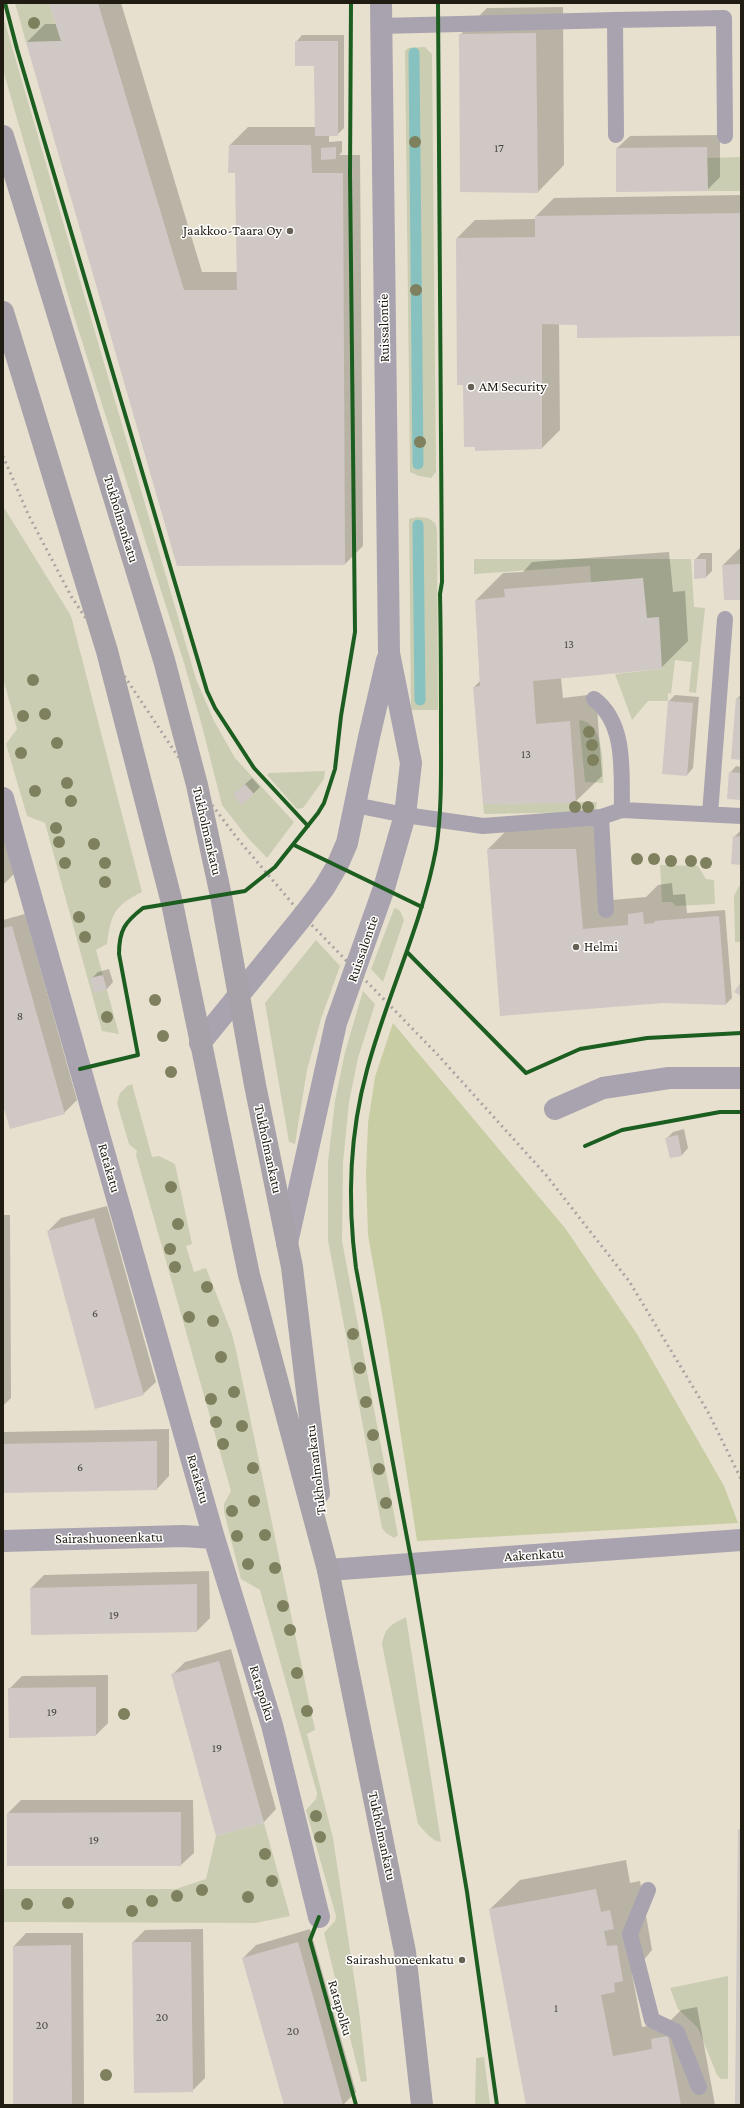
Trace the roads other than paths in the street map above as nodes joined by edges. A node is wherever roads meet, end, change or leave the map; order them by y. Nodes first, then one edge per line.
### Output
1 (381, 3) edge
2 (615, 20) junction
3 (381, 26) junction
4 (616, 135) dead end
5 (3, 136) edge
6 (725, 136) dead end
7 (3, 312) edge
8 (725, 619) dead end
9 (389, 653) junction
10 (594, 699) dead end
11 (3, 798) edge
12 (355, 805) junction
13 (622, 810) junction
14 (710, 814) junction
15 (405, 815) junction
16 (741, 816) edge
17 (601, 817) junction
18 (606, 910) dead end
19 (239, 995) junction
20 (200, 1043) junction
21 (741, 1078) edge
22 (555, 1109) dead end
23 (287, 1244) junction
24 (214, 1538) junction
25 (741, 1540) edge
26 (3, 1541) edge
27 (328, 1570) junction
28 (648, 1890) dead end
29 (319, 1917) dead end
30 (699, 2087) dead end
31 (422, 2105) edge

1 - 3 street, Ruissalontie
2 - 3 lane
2 - 4 lane
2 - 6 lane
3 - 9 street, Ruissalontie
5 - 19 main road, Tukholmankatu
7 - 20 main road, Tukholmankatu
8 - 14 lane
9 - 12 street, Ruissalontie
9 - 15 street, Ruissalontie
10 - 13 lane
11 - 24 street, Ratakatu
12 - 15 lane
12 - 19 street, Ruissalontie
13 - 14 lane
13 - 17 lane
14 - 16 lane
15 - 17 lane
15 - 23 street, Ruissalontie
17 - 18 lane
19 - 20 street, Ruissalontie
19 - 23 main road, Tukholmankatu
20 - 27 main road, Tukholmankatu
21 - 22 street
23 - 27 main road, Tukholmankatu
24 - 26 street, Sairashuoneenkatu
24 - 29 street, Ratapolku
25 - 27 street, Aakenkatu
27 - 31 main road, Tukholmankatu
28 - 30 lane

